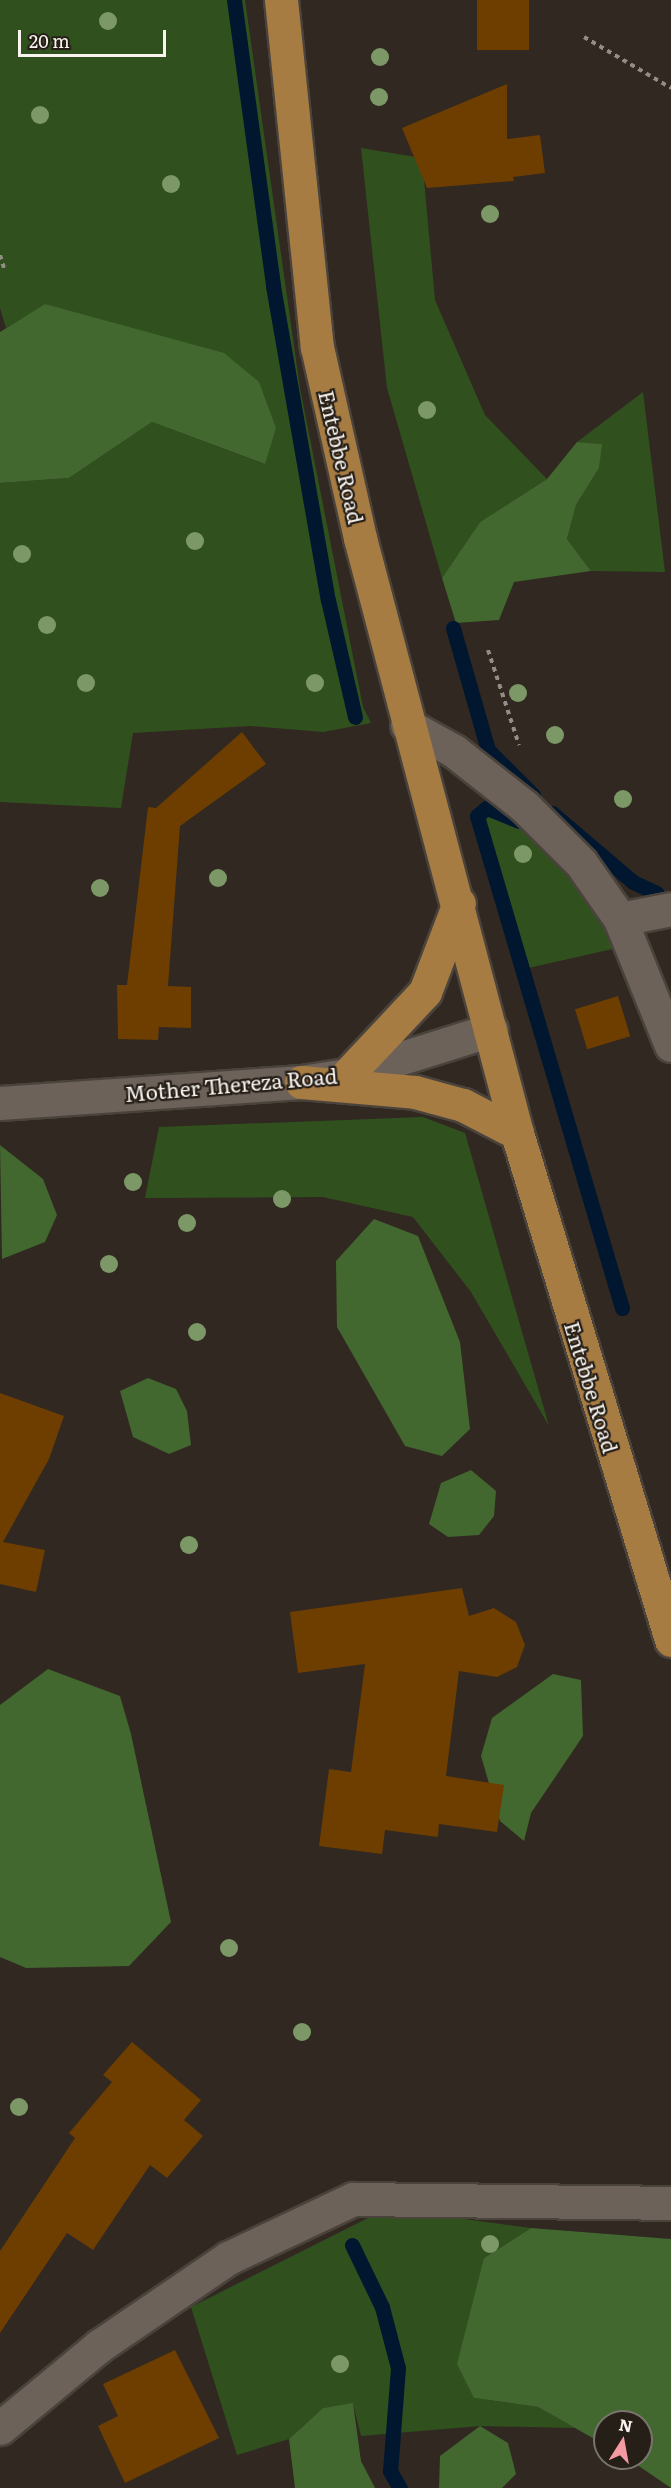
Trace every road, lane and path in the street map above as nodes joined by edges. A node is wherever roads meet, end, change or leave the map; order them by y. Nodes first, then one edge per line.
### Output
1 (281, 0) edge
2 (584, 37) dead end
3 (671, 88) edge
4 (0, 255) edge
5 (5, 272) dead end
6 (488, 651) dead end
7 (407, 725) junction
8 (522, 753) dead end
9 (459, 903) junction
10 (671, 909) edge
11 (620, 919) junction
12 (491, 1030) junction
13 (671, 1046) edge
14 (347, 1075) junction
15 (302, 1082) junction
16 (0, 1103) edge
17 (517, 1133) junction
18 (671, 1640) edge
19 (671, 2203) edge
20 (0, 2428) edge

1 - 7 main road, Entebbe Road
2 - 3 path
4 - 5 path
6 - 8 path
7 - 9 main road, Entebbe Road
7 - 11 street
9 - 12 main road, Entebbe Road
9 - 14 main road
10 - 11 street
11 - 13 street
12 - 14 street, Mother Thereza Road
12 - 17 main road, Entebbe Road
14 - 15 street, Mother Thereza Road
15 - 16 street, Mother Thereza Road
15 - 17 main road
17 - 18 main road, Entebbe Road
19 - 20 street

